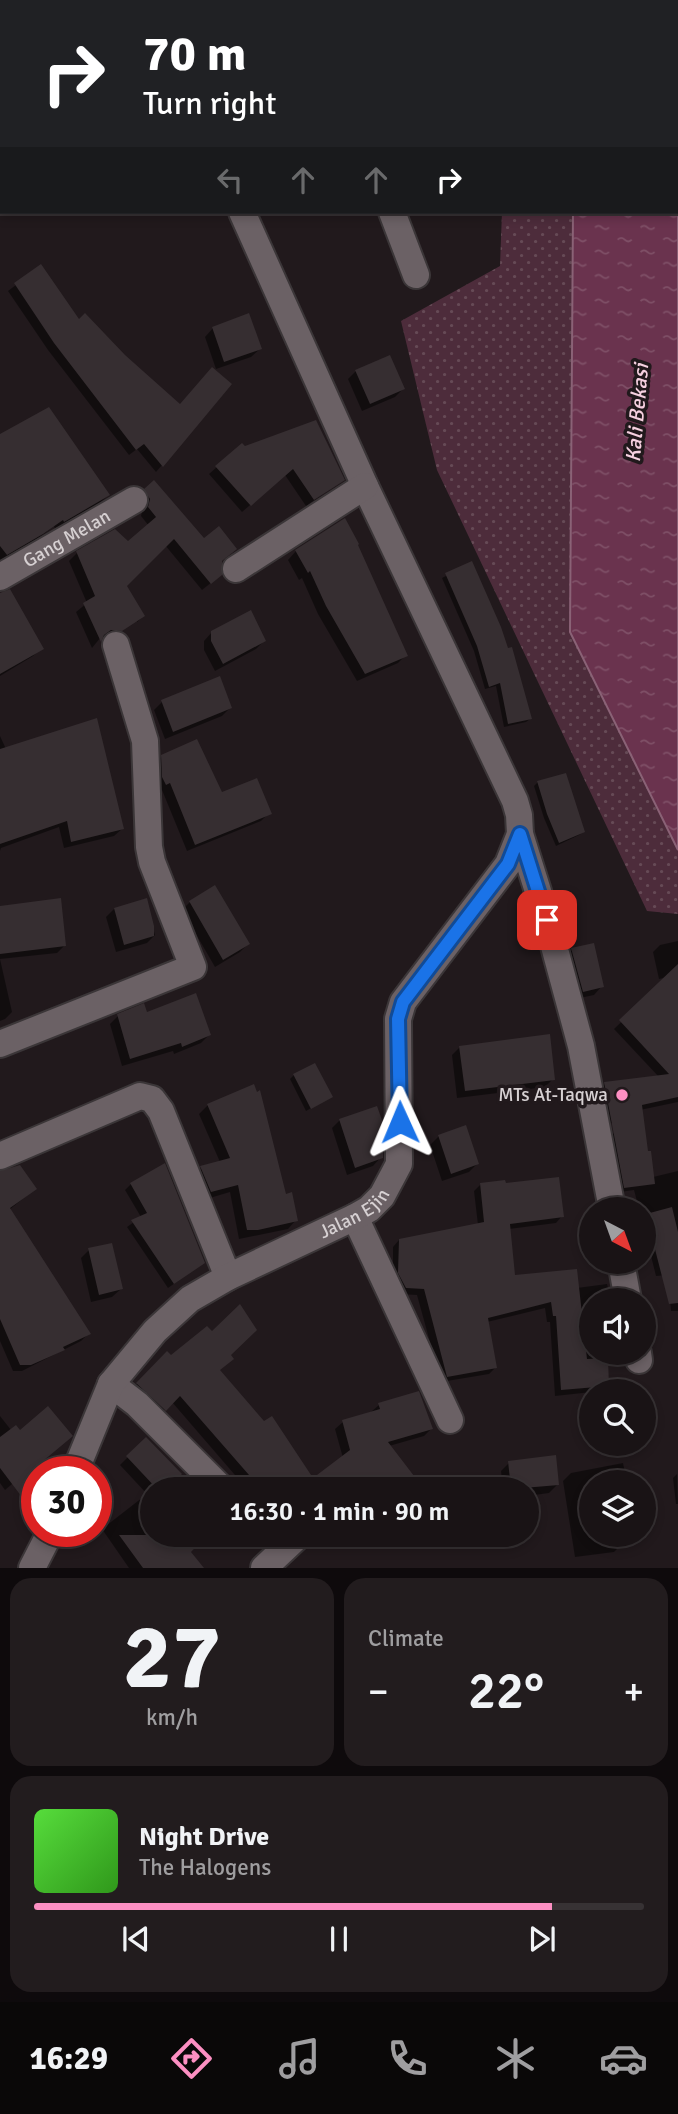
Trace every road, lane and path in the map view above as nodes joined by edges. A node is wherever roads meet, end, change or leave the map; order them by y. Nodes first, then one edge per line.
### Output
1 (243, 214) edge
2 (393, 214) edge
3 (416, 275) dead end
4 (365, 486) junction
5 (134, 500) dead end
6 (236, 569) dead end
7 (0, 577) edge
8 (116, 645) dead end
9 (520, 834) junction
10 (0, 1044) edge
11 (0, 1156) edge
12 (610, 1197) edge
13 (355, 1217) junction
14 (228, 1277) junction
15 (111, 1384) junction
16 (450, 1420) dead end
17 (82, 1456) edge
18 (210, 1477) edge
19 (43, 1547) edge
20 (32, 1568) edge

1 - 4 street
2 - 3 street
4 - 6 street
4 - 9 street
5 - 7 street, Gang Melan
8 - 10 street
9 - 12 street
9 - 13 street, Jalan Ejin
11 - 14 street
13 - 14 street, Jalan Ejin
13 - 16 street
14 - 15 street, Jalan Ejin
15 - 17 street, Jalan Ejin
15 - 18 street
19 - 20 street

